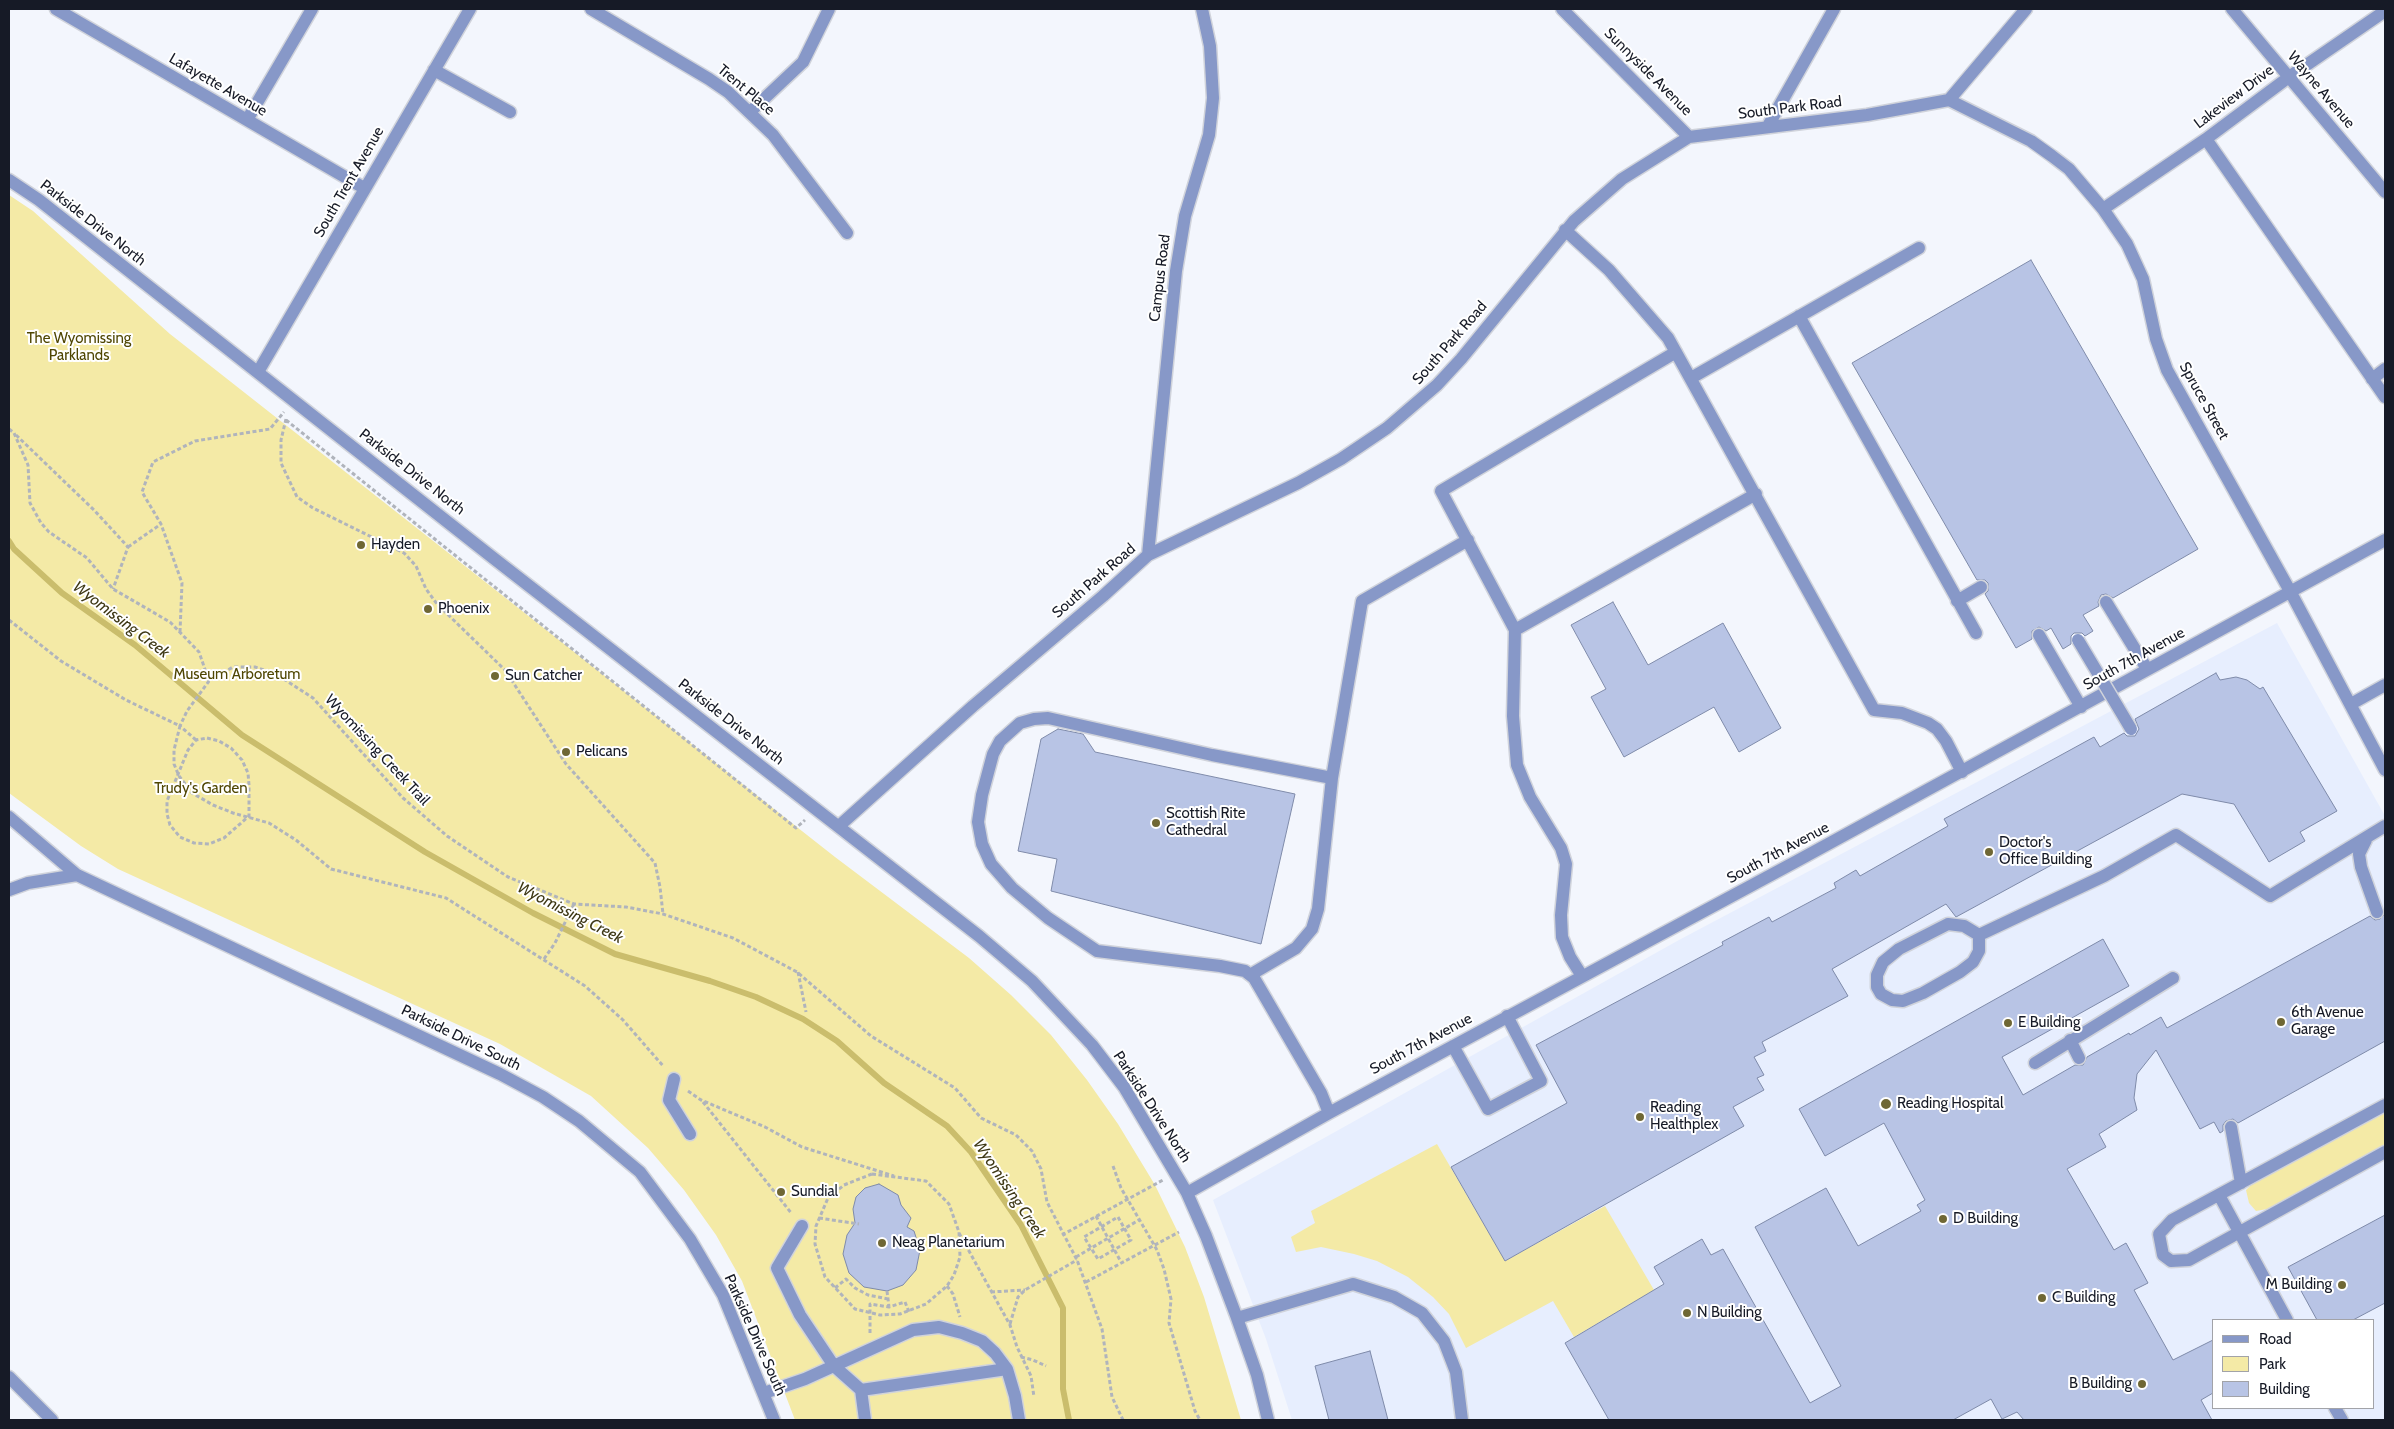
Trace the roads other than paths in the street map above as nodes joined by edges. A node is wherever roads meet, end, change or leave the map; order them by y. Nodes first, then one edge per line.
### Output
1 (56, 9) edge
2 (312, 9) edge
3 (470, 9) edge
4 (591, 9) edge
5 (829, 9) edge
6 (1202, 9) edge
7 (1562, 9) edge
8 (1834, 9) edge
9 (2026, 9) edge
10 (2232, 9) edge
11 (2385, 11) edge
12 (434, 70) junction
13 (2289, 76) junction
14 (1949, 100) junction
15 (510, 112) dead end
16 (750, 112) junction
17 (247, 120) junction
18 (1768, 126) junction
19 (1689, 137) junction
20 (2206, 139) junction
21 (9, 180) edge
22 (364, 188) junction
23 (2385, 192) edge
24 (2103, 210) junction
25 (1565, 230) junction
26 (847, 233) dead end
27 (1919, 248) dead end
28 (1799, 316) junction
29 (1676, 352) junction
30 (2385, 369) edge
31 (258, 372) junction
32 (1691, 378) junction
33 (2372, 379) junction
34 (2385, 397) edge
35 (1756, 494) junction
36 (1468, 540) junction
37 (2385, 540) edge
38 (1148, 555) junction
39 (1981, 587) dead end
40 (2290, 591) junction
41 (1957, 601) junction
42 (2106, 602) dead end
43 (1515, 630) junction
44 (1976, 634) dead end
45 (2038, 635) dead end
46 (2078, 640) dead end
47 (2147, 669) junction
48 (2385, 685) edge
49 (2351, 704) junction
50 (2082, 707) junction
51 (2131, 730) dead end
52 (2385, 770) edge
53 (1962, 772) junction
54 (1332, 778) junction
55 (9, 817) edge
56 (839, 826) junction
57 (2385, 826) edge
58 (2367, 838) junction
59 (77, 874) junction
60 (9, 890) edge
61 (2378, 912) dead end
62 (1979, 935) junction
63 (1250, 975) junction
64 (1582, 976) junction
65 (2173, 978) dead end
66 (1507, 1016) junction
67 (2070, 1040) junction
68 (1453, 1046) junction
69 (2079, 1058) dead end
70 (2035, 1063) dead end
71 (674, 1079) road end
72 (2385, 1105) edge
73 (1328, 1113) junction
74 (2230, 1127) dead end
75 (690, 1134) dead end
76 (2385, 1152) edge
77 (2241, 1183) junction
78 (1186, 1193) junction
79 (2218, 1195) junction
80 (802, 1226) road end
81 (2240, 1233) junction
82 (1237, 1318) junction
83 (2286, 1319) edge
84 (834, 1366) junction
85 (1007, 1369) junction
86 (9, 1377) edge
87 (861, 1390) junction
88 (764, 1393) junction
89 (2336, 1409) edge
90 (52, 1420) edge
91 (774, 1420) edge
92 (865, 1420) edge
93 (1019, 1420) edge
94 (1268, 1420) edge
95 (1462, 1420) edge
96 (2342, 1420) edge

1 - 17 street, Lafayette Avenue
2 - 17 street
3 - 12 street, South Trent Avenue
4 - 16 street, Trent Place
5 - 16 street
6 - 38 street, Campus Road
7 - 19 street, Sunnyside Avenue
8 - 18 street
9 - 14 street
10 - 13 street, Wayne Avenue
11 - 13 street, Lakeview Drive
12 - 15 street
12 - 22 street, South Trent Avenue
13 - 20 street, Lakeview Drive
13 - 23 street, Wayne Avenue
14 - 18 street, South Park Road
14 - 24 street, Spruce Street
16 - 26 street, Trent Place
17 - 22 street, Lafayette Avenue
18 - 19 street, South Park Road
19 - 25 street, South Park Road
20 - 24 street, Lakeview Drive
20 - 33 street
21 - 31 street, Parkside Drive North
22 - 31 street, South Trent Avenue
24 - 40 street, Spruce Street
25 - 29 street
25 - 38 street, South Park Road
27 - 28 street
28 - 32 street
28 - 41 street
29 - 32 street
29 - 36 street
30 - 33 street
31 - 56 street, Parkside Drive North
32 - 35 street
33 - 34 street
35 - 43 street
35 - 53 street
36 - 43 street
36 - 54 street
37 - 40 street, South 7th Avenue
38 - 56 street, South Park Road
39 - 41 street
40 - 47 street, South 7th Avenue
40 - 49 street, Spruce Street
41 - 44 street
42 - 47 street
43 - 64 street
45 - 50 street
46 - 51 street, bridge
47 - 50 street, South 7th Avenue
48 - 49 street
49 - 52 street, Spruce Street
50 - 53 street, South 7th Avenue
53 - 64 street, South 7th Avenue
54 - 63 street
54 - 63 street
55 - 59 street, Parkside Drive South
56 - 78 street, Parkside Drive North
57 - 58 street
58 - 61 street
58 - 62 street
59 - 60 street
59 - 88 street, Parkside Drive South
62 - 62 street
63 - 73 street
64 - 66 street, South 7th Avenue
65 - 67 street
66 - 68 street, South 7th Avenue
66 - 68 street
67 - 69 street
67 - 70 street
68 - 73 street, South 7th Avenue
71 - 75 street
72 - 77 street
73 - 78 street, South 7th Avenue
74 - 77 street
76 - 81 street
77 - 79 street
78 - 82 street, Parkside Drive North
79 - 81 street
79 - 81 street
80 - 84 street
81 - 83 street
82 - 94 street, Parkside Drive North
82 - 95 street
84 - 85 street
84 - 87 street
84 - 88 street
85 - 87 street
85 - 93 street
86 - 90 street
87 - 92 street
88 - 91 street, Parkside Drive South
89 - 96 street

